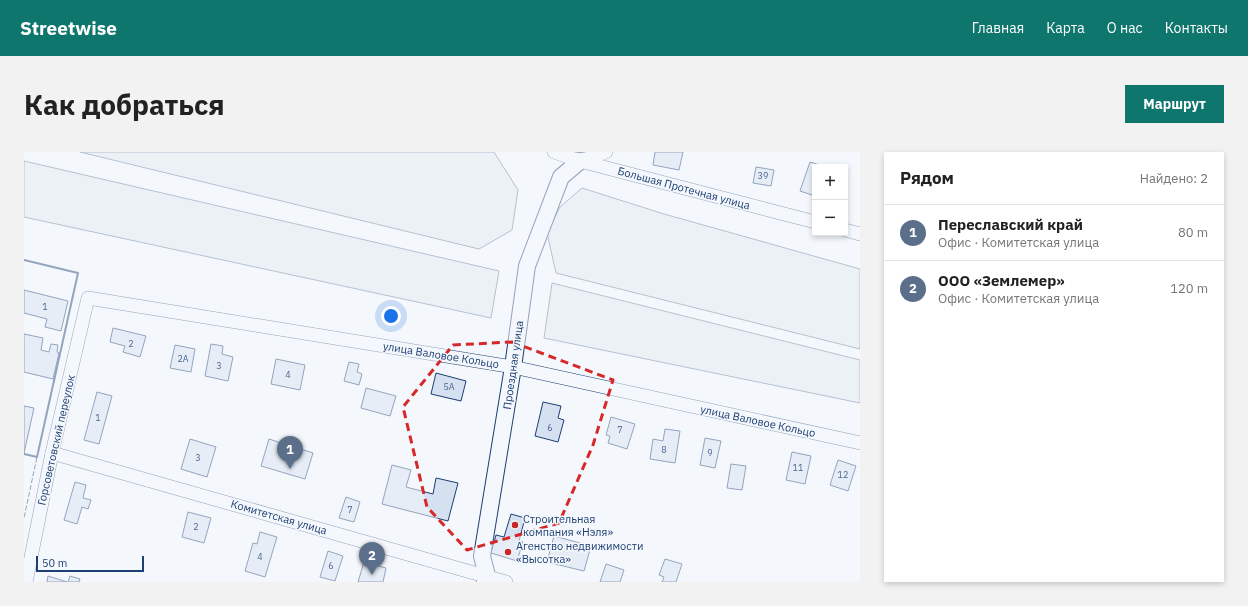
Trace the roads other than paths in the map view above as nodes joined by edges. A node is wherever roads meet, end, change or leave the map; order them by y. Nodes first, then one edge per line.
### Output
1 (554, 152) edge
2 (606, 152) edge
3 (580, 161) junction
4 (812, 221) edge
5 (848, 231) edge
6 (860, 234) edge
7 (88, 298) joint
8 (513, 367) junction
9 (860, 443) edge
10 (52, 453) junction
11 (486, 579) edge
12 (26, 582) edge
13 (506, 582) edge

1 - 3 street, Большая Протечная улица
2 - 3 street
3 - 4 street, Большая Протечная улица
3 - 8 street, Проездная улица
5 - 6 street
7 - 8 street, улица Валовое Кольцо
7 - 10 street, Горсоветовский переулок
8 - 9 street, улица Валовое Кольцо
8 - 11 street, Проездная улица
10 - 11 street, Комитетская улица
10 - 12 street, Горсоветовский переулок
11 - 13 street, Комитетская улица

